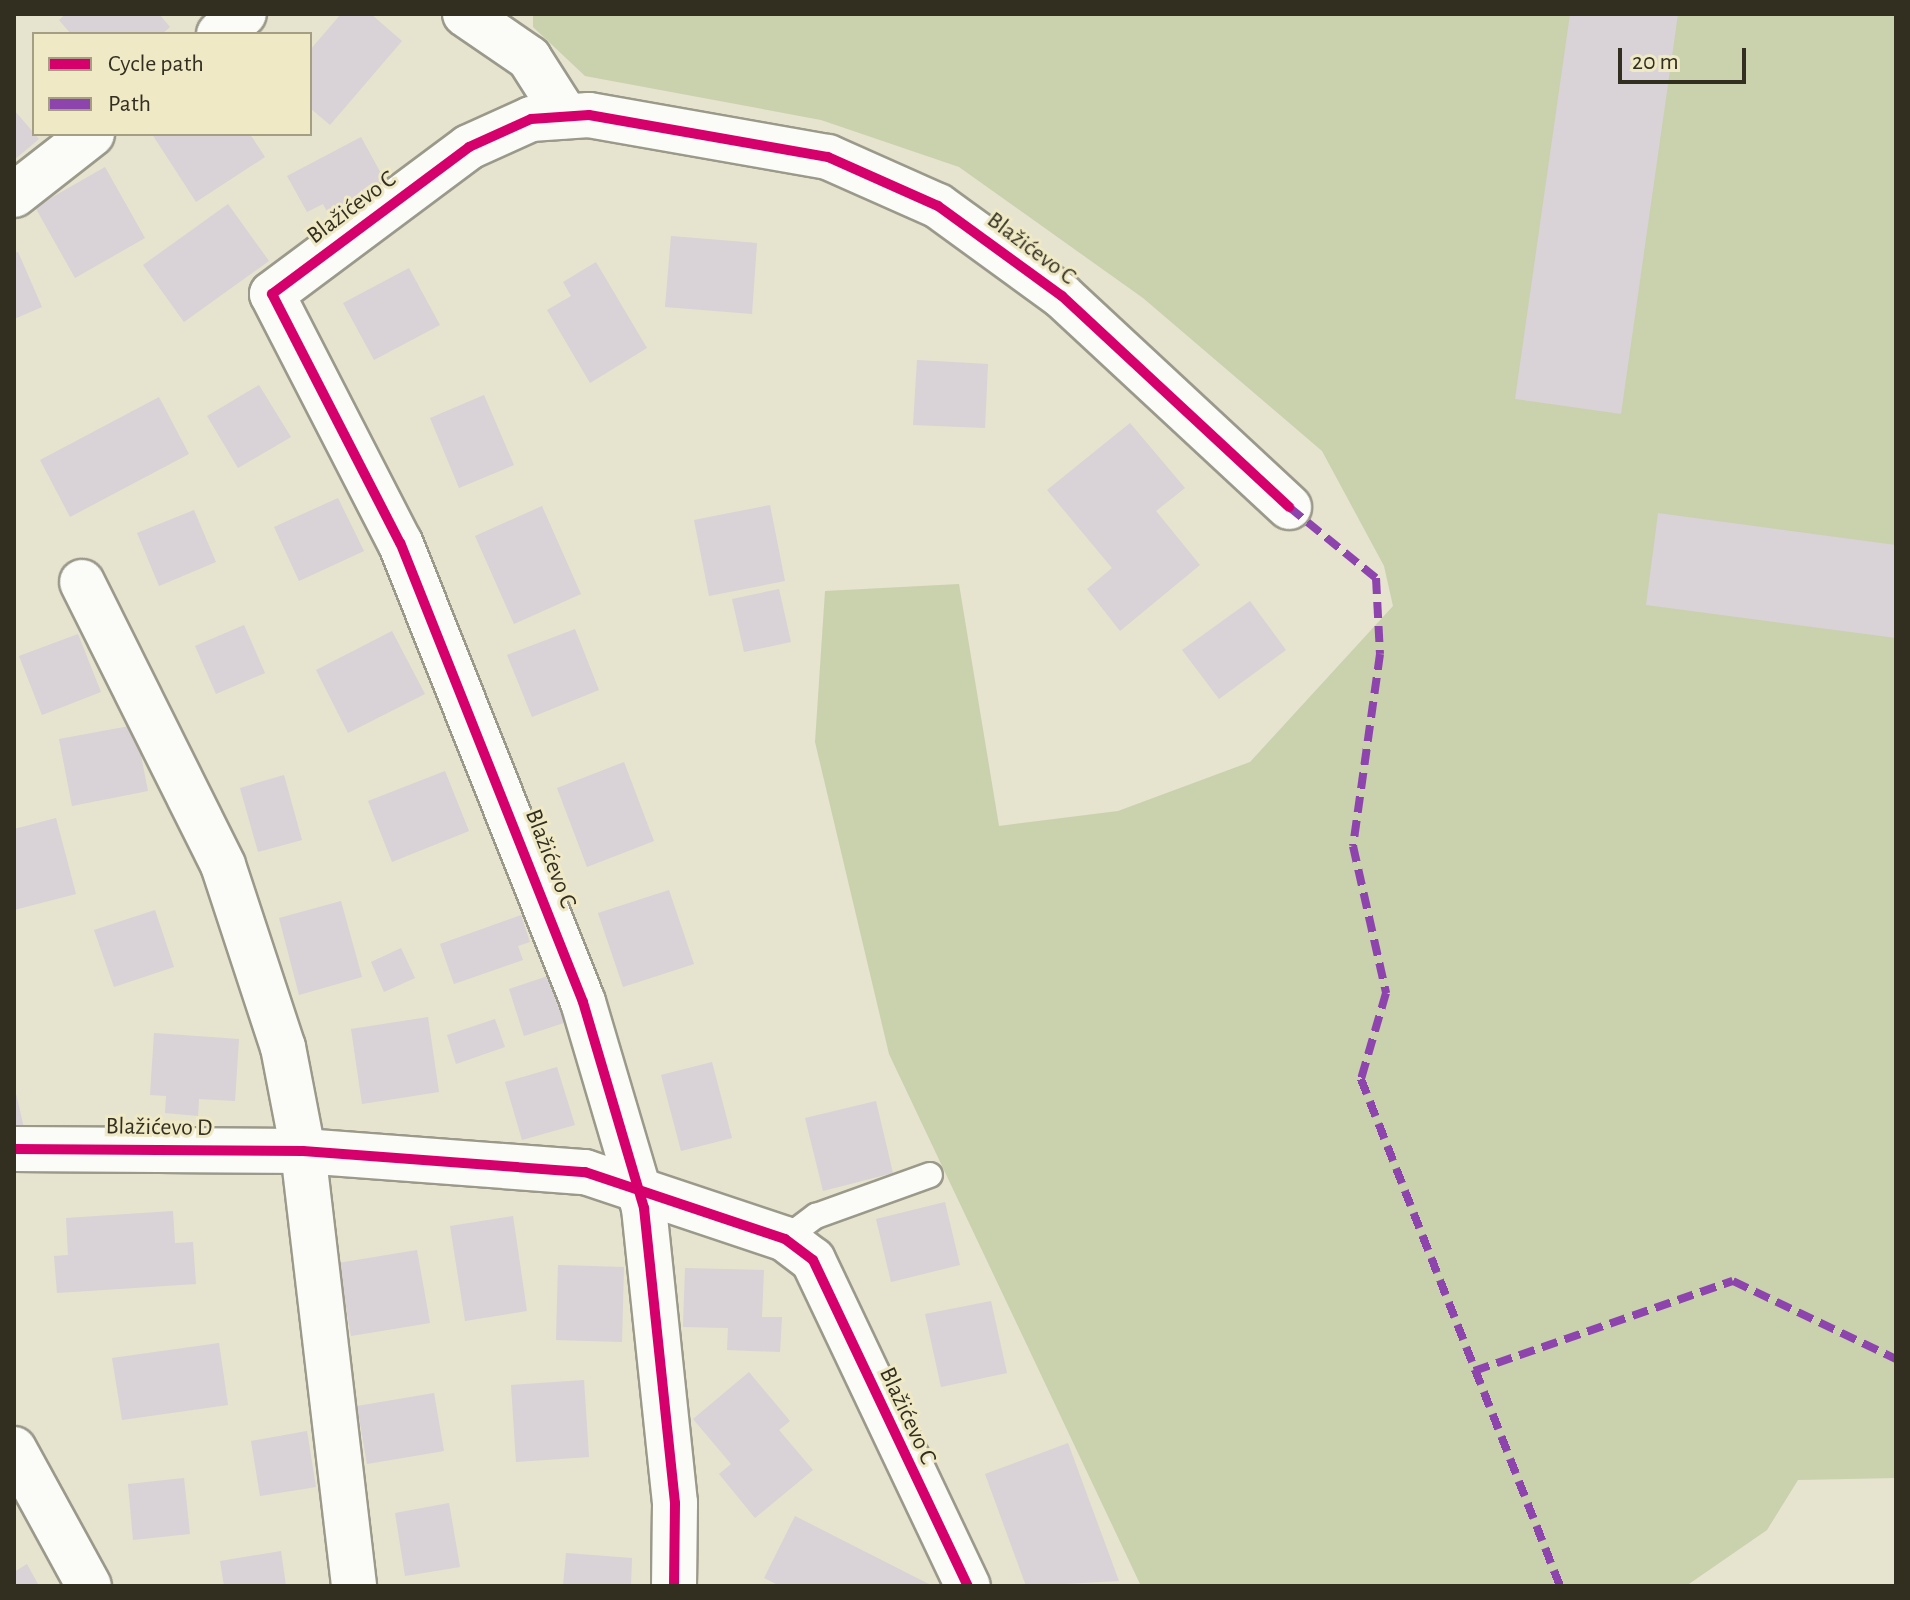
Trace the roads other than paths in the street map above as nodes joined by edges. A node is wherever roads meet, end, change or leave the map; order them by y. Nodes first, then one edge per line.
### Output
1 (244, 14) edge
2 (485, 20) edge
3 (222, 32) edge
4 (566, 116) junction
5 (89, 136) edge
6 (14, 195) edge
7 (1289, 507) dead end
8 (82, 582) dead end
9 (14, 1149) edge
10 (303, 1151) junction
11 (930, 1175) dead end
12 (637, 1188) junction
13 (785, 1239) junction
14 (14, 1449) edge
15 (89, 1586) edge
16 (354, 1586) edge
17 (674, 1586) edge
18 (968, 1586) edge

1 - 3 street
2 - 4 street
4 - 7 street, Blažićevo C
4 - 12 street, Blažićevo C
5 - 6 street
8 - 10 street
9 - 10 street, Blažićevo D
10 - 12 street, Blažićevo C
10 - 16 street
11 - 13 lane
12 - 13 street, Blažićevo C
12 - 17 street, Blažićevo C
13 - 18 street, Blažićevo C
14 - 15 street

